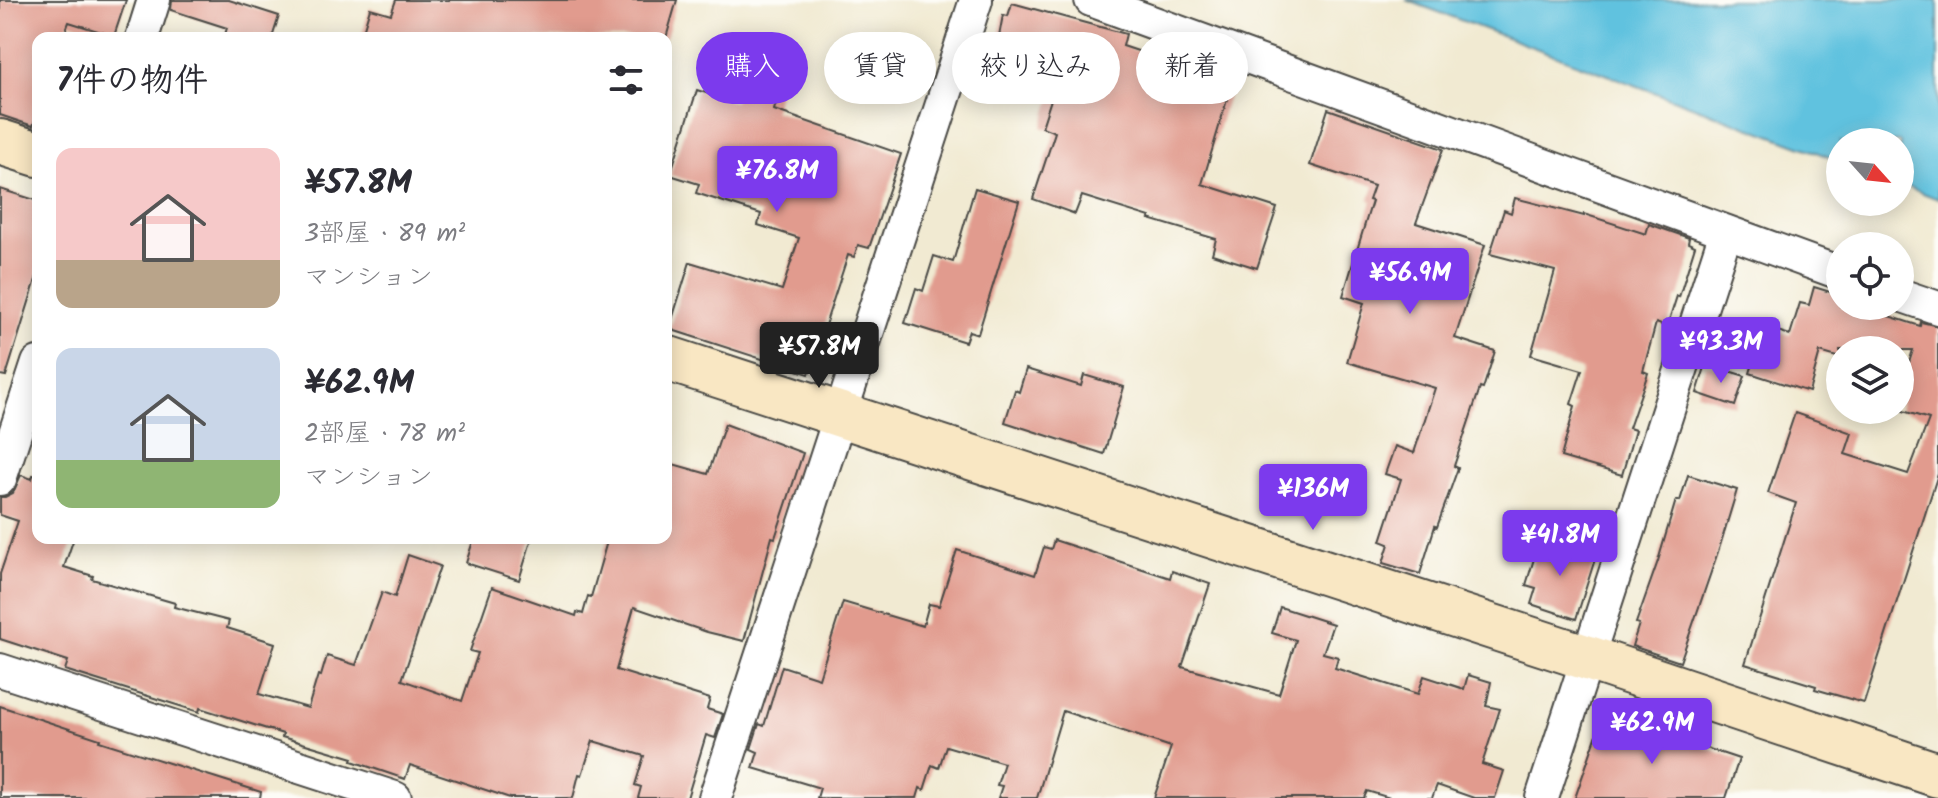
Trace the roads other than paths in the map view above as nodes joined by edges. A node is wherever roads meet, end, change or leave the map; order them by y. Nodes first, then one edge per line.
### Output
1 (154, 0) edge
2 (976, 0) edge
3 (1091, 0) edge
4 (144, 32) edge
5 (0, 142) edge
6 (32, 152) edge
7 (1726, 232) junction
8 (1826, 268) edge
9 (1914, 300) edge
10 (1938, 308) edge
11 (672, 360) edge
12 (32, 381) edge
13 (840, 415) junction
14 (0, 479) edge
15 (1588, 658) junction
16 (0, 670) edge
17 (1938, 775) edge
18 (395, 798) edge
19 (715, 798) edge
20 (1542, 798) edge

1 - 4 street
2 - 13 street
3 - 7 street
5 - 6 street
7 - 8 street
7 - 15 street
9 - 10 street
11 - 13 street
12 - 14 street
13 - 15 street
13 - 19 street
15 - 17 street
15 - 20 street
16 - 18 street

